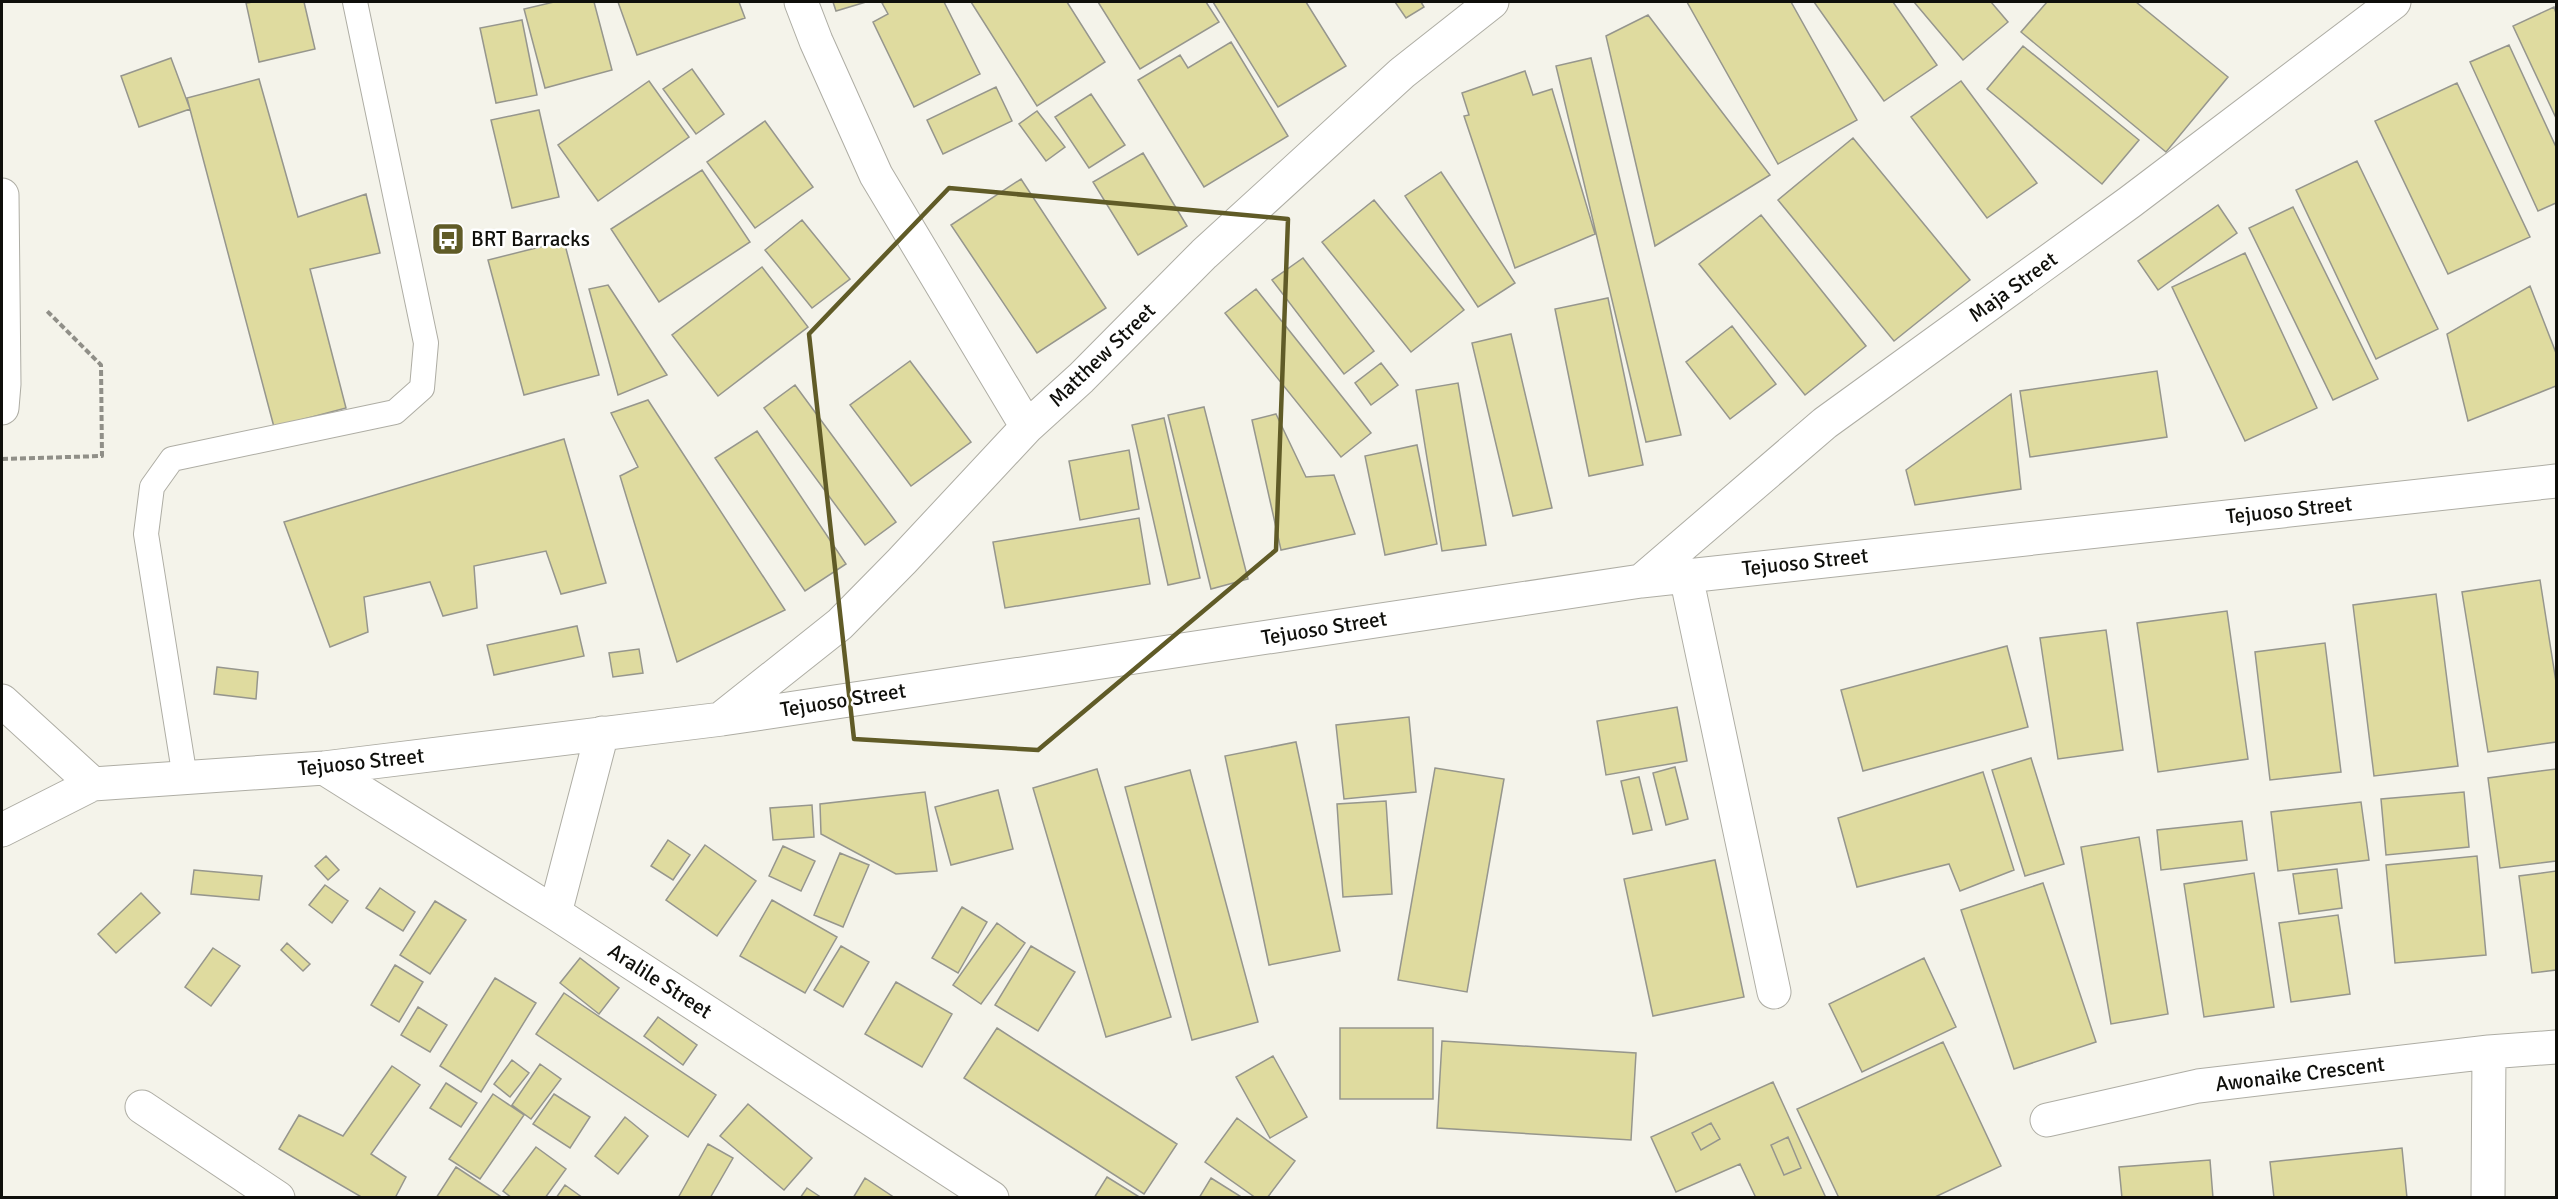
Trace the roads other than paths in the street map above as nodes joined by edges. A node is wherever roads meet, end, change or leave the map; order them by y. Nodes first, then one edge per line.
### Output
1 (355, 2) edge
2 (801, 2) edge
3 (1492, 2) edge
4 (2394, 2) edge
5 (2, 195) edge
6 (2, 408) edge
7 (1027, 427) junction
8 (2556, 481) edge
9 (1686, 576) junction
10 (1641, 581) junction
11 (2, 701) edge
12 (722, 718) junction
13 (602, 733) junction
14 (324, 768) junction
15 (185, 778) junction
16 (93, 784) junction
17 (2, 830) edge
18 (555, 913) junction
19 (1774, 992) dead end
20 (2556, 1047) edge
21 (2489, 1052) junction
22 (142, 1107) dead end
23 (2046, 1120) dead end
24 (278, 1197) edge
25 (992, 1197) edge
26 (2488, 1197) edge

1 - 15 lane
2 - 7 street
3 - 7 street, Matthew Street
4 - 10 street, Maja Street
5 - 6 street
7 - 12 street, Matthew Street
8 - 9 street, Tejuoso Street
9 - 10 street, Tejuoso Street
9 - 19 street
10 - 12 street, Tejuoso Street
11 - 16 street
12 - 13 street, Tejuoso Street
13 - 14 street, Tejuoso Street
13 - 18 street
14 - 15 street, Tejuoso Street
14 - 18 street, Aralile Street
15 - 16 street, Tejuoso Street
16 - 17 street
18 - 25 street, Aralile Street
20 - 21 street, Awonaike Crescent
21 - 23 street, Awonaike Crescent
21 - 26 street
22 - 24 street

